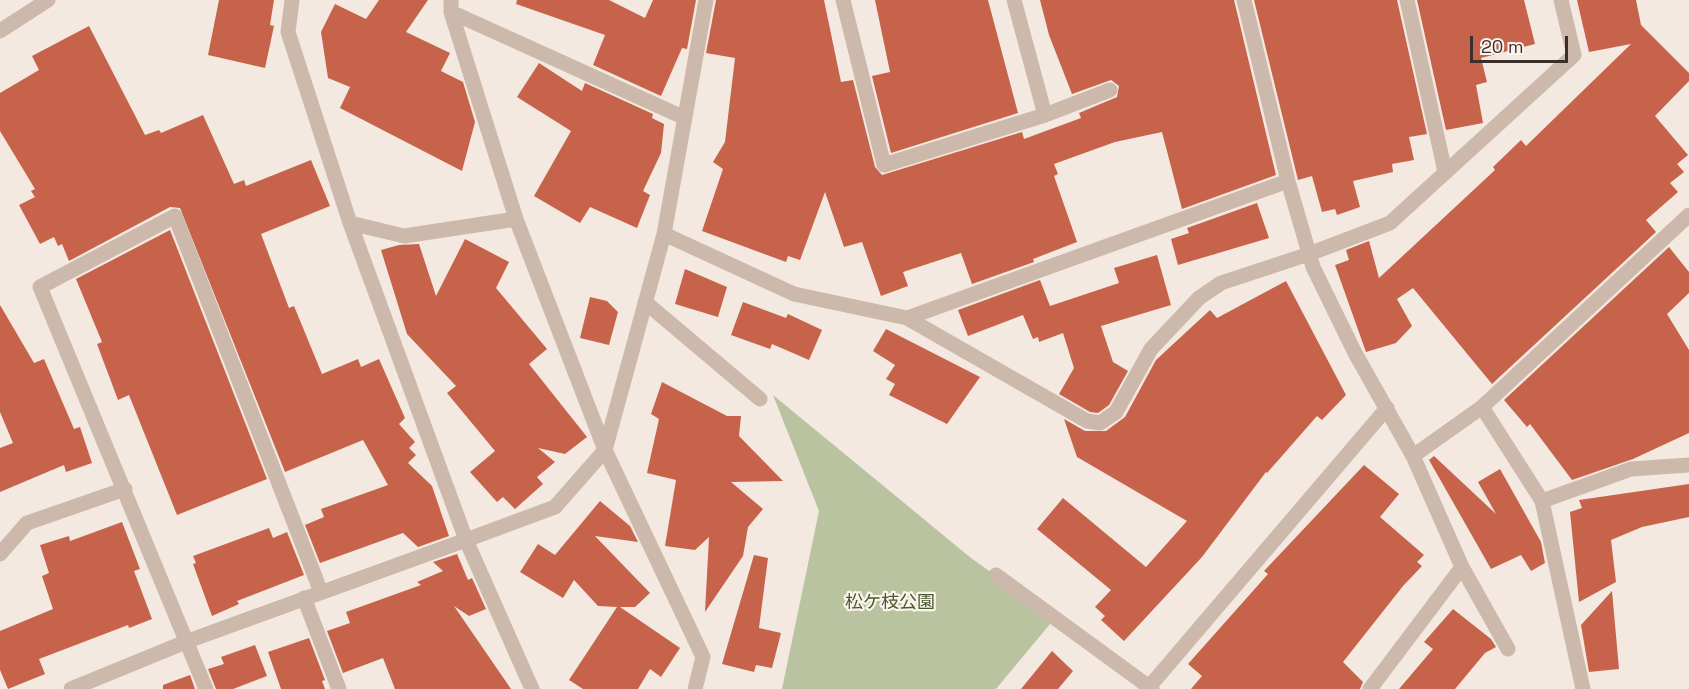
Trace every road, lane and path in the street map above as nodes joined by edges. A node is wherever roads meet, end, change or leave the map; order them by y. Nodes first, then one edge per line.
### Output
1 (48, 0) edge
2 (292, 0) edge
3 (706, 0) edge
4 (843, 0) edge
5 (1014, 0) edge
6 (1244, 0) edge
7 (1407, 0) edge
8 (1561, 0) edge
9 (451, 6) edge
10 (0, 31) edge
11 (1110, 90) dead end
12 (1045, 115) junction
13 (685, 118) junction
14 (1445, 172) junction
15 (1288, 181) junction
16 (1689, 215) edge
17 (516, 219) junction
18 (350, 223) junction
19 (664, 234) junction
20 (1309, 254) junction
21 (645, 302) junction
22 (907, 318) junction
23 (760, 399) dead end
24 (1482, 407) junction
25 (1386, 408) junction
26 (606, 450) junction
27 (1413, 456) junction
28 (1689, 465) edge
29 (125, 489) junction
30 (1542, 501) junction
31 (466, 540) junction
32 (0, 554) edge
33 (1462, 567) junction
34 (996, 575) dead end
35 (321, 592) junction
36 (304, 598) junction
37 (188, 641) junction
38 (1508, 649) dead end
39 (1150, 688) edge
40 (71, 689) edge
41 (206, 689) edge
42 (339, 689) edge
43 (532, 689) edge
44 (695, 689) edge
45 (1370, 689) edge
46 (1583, 689) edge

1 - 10 street
2 - 18 street
3 - 13 street
4 - 12 street
5 - 12 street
6 - 15 street
7 - 14 street
8 - 14 street
9 - 13 street
9 - 17 street
11 - 12 street
13 - 19 street
14 - 20 street
15 - 20 street
15 - 22 street
16 - 24 street
17 - 18 street
17 - 26 street
18 - 31 street
19 - 21 street
19 - 22 street
20 - 22 street
20 - 25 street
21 - 23 street
21 - 26 street
24 - 27 street
24 - 30 street
25 - 27 street
25 - 39 street
26 - 31 street
26 - 44 street
27 - 33 street
28 - 30 street
29 - 32 street
29 - 35 street
29 - 37 street
30 - 46 street
31 - 35 street
31 - 43 street
33 - 38 street
33 - 45 street
34 - 39 street
35 - 36 street
36 - 37 street
36 - 42 street
37 - 40 street
37 - 41 street

